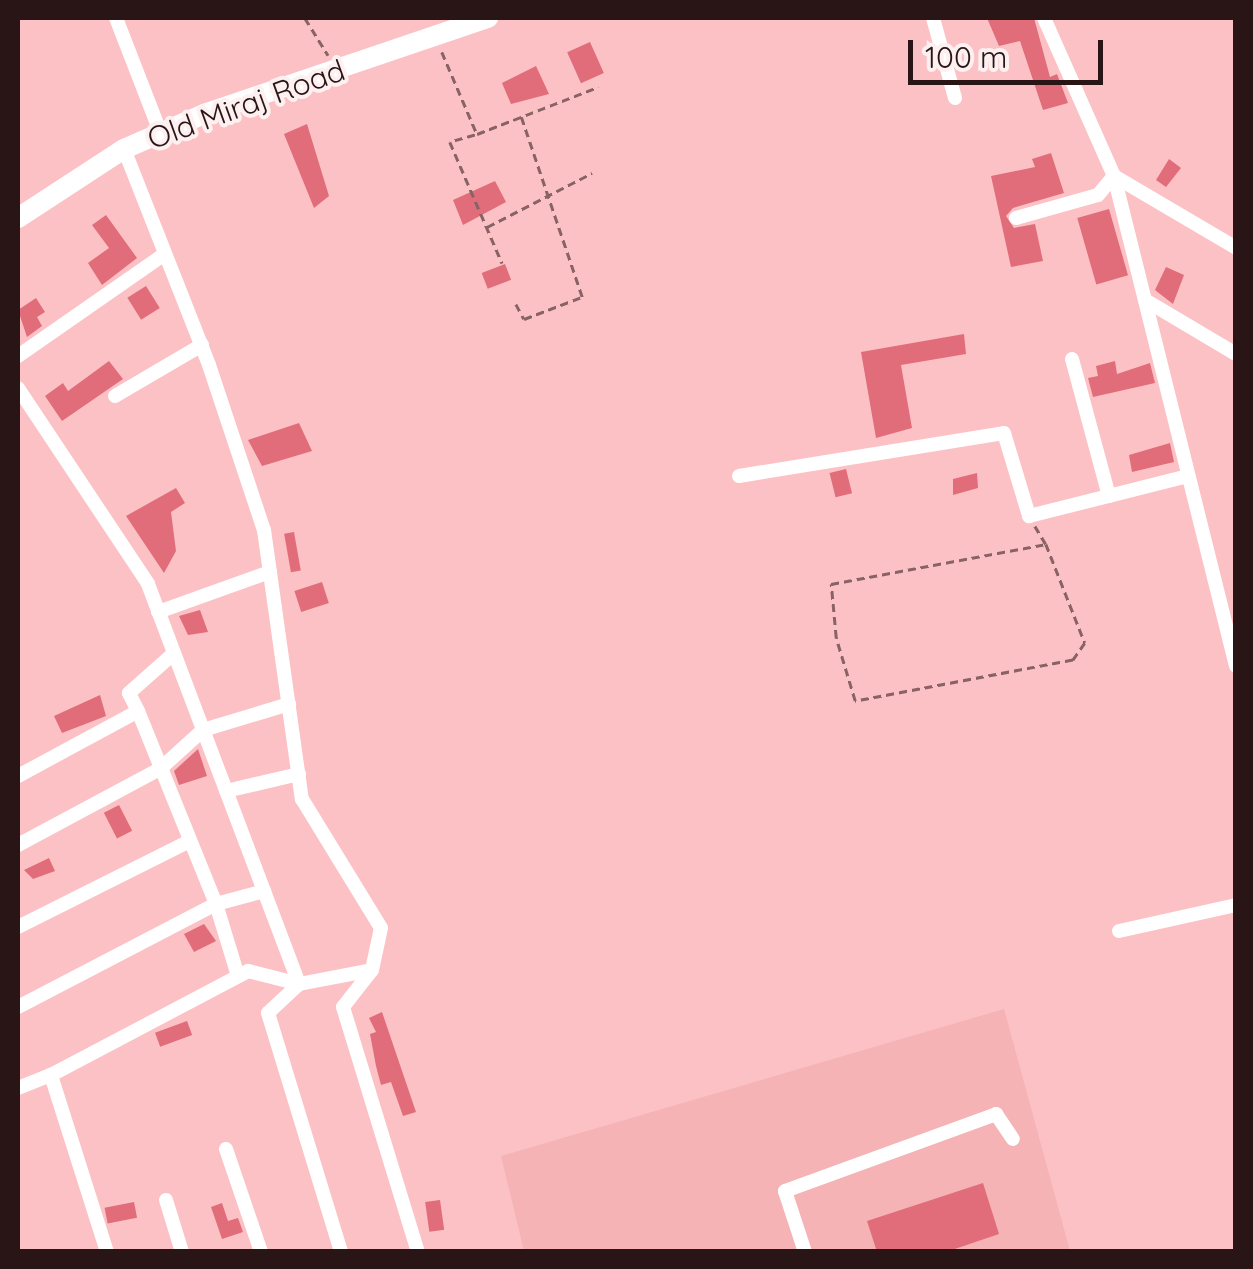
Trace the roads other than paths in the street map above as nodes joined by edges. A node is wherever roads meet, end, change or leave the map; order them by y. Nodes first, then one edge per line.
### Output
1 (116, 18) edge
2 (488, 18) edge
3 (933, 18) edge
4 (1044, 18) edge
5 (956, 98) dead end
6 (161, 134) junction
7 (124, 149) junction
8 (1114, 176) junction
9 (18, 218) edge
10 (1016, 218) dead end
11 (1236, 248) edge
12 (164, 254) junction
13 (1144, 300) junction
14 (202, 346) junction
15 (1236, 354) edge
16 (18, 356) edge
17 (1072, 359) dead end
18 (18, 388) edge
19 (115, 396) dead end
20 (739, 476) dead end
21 (1188, 476) junction
22 (1109, 496) junction
23 (270, 572) junction
24 (158, 612) junction
25 (174, 653) junction
26 (1236, 666) edge
27 (289, 704) junction
28 (138, 711) junction
29 (203, 730) junction
30 (160, 769) junction
31 (299, 774) junction
32 (18, 776) edge
33 (226, 792) junction
34 (190, 841) junction
35 (18, 846) edge
36 (264, 891) junction
37 (216, 904) junction
38 (1236, 905) edge
39 (18, 928) edge
40 (1119, 931) dead end
41 (372, 970) junction
42 (238, 976) junction
43 (299, 984) junction
44 (18, 1007) edge
45 (51, 1075) junction
46 (18, 1088) edge
47 (1013, 1139) dead end
48 (226, 1149) dead end
49 (166, 1200) dead end
50 (107, 1252) edge
51 (182, 1252) edge
52 (261, 1252) edge
53 (340, 1252) edge
54 (418, 1252) edge
55 (805, 1252) edge

1 - 6 street
2 - 6 main road, Old Miraj Road
3 - 5 street
4 - 8 street
6 - 7 main road, Old Miraj Road
7 - 9 main road, Old Miraj Road
7 - 12 street
8 - 10 street
8 - 11 street
8 - 13 street
12 - 14 street
12 - 16 street
13 - 15 street
13 - 21 street
14 - 19 street
14 - 23 street
17 - 22 street
18 - 24 street
20 - 22 street
21 - 22 street
21 - 26 street
23 - 24 street
23 - 27 street
24 - 25 street
25 - 28 street
25 - 29 street
27 - 29 street
27 - 31 street
28 - 30 street
28 - 32 street
29 - 30 street
29 - 33 street
30 - 34 street
30 - 35 street
31 - 33 street
31 - 41 street
33 - 36 street
34 - 37 street
34 - 39 street
36 - 37 street
36 - 43 street
37 - 42 street
37 - 44 street
38 - 40 street
41 - 43 street
41 - 54 street
42 - 43 street
42 - 45 street
43 - 53 street
45 - 46 street
45 - 50 street
47 - 55 street
48 - 52 street
49 - 51 street

